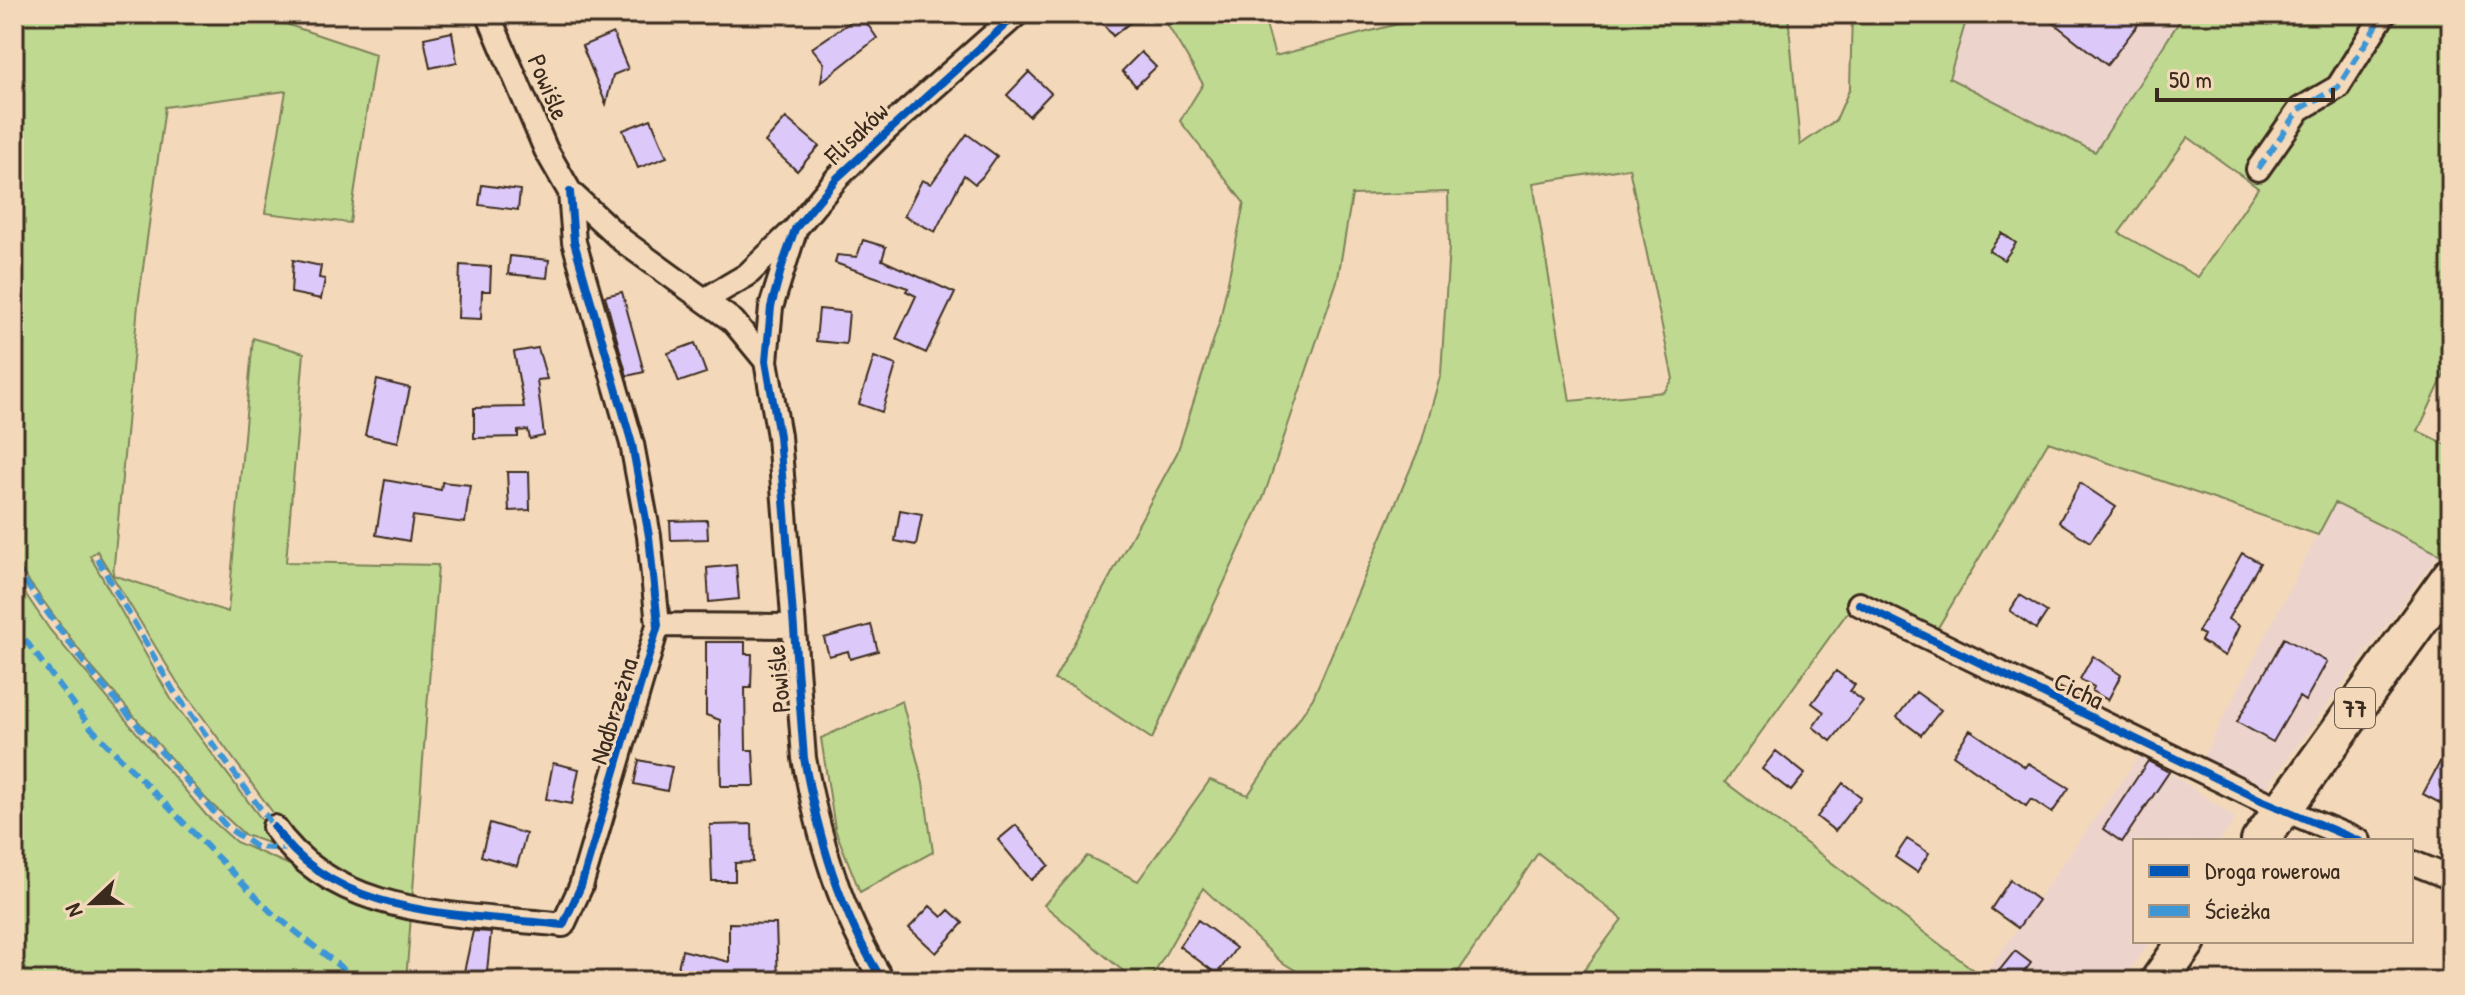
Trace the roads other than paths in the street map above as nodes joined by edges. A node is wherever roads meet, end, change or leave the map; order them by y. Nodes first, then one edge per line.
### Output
1 (488, 14) edge
2 (1017, 14) edge
3 (2384, 14) edge
4 (2258, 169) dead end
5 (570, 192) junction
6 (795, 229) junction
7 (706, 299) junction
8 (766, 361) junction
9 (2451, 576) edge
10 (1859, 604) dead end
11 (658, 625) junction
12 (793, 626) junction
13 (2282, 810) junction
14 (274, 827) dead end
15 (2261, 839) edge
16 (2354, 839) edge
17 (2413, 863) edge
18 (2451, 878) edge
19 (2186, 943) edge
20 (883, 981) edge
21 (2159, 981) edge

1 - 5 street, Powiśle
2 - 6 street, Flisaków
3 - 4 street
5 - 7 street, Powiśle
5 - 11 street, Nadbrzeżna
6 - 7 street, Flisaków
6 - 8 street, Flisaków
7 - 8 street, Powiśle
8 - 12 street, Powiśle
9 - 13 main road, 77
10 - 13 street, Cicha
11 - 12 street
11 - 14 street, Nadbrzeżna
12 - 20 street, Powiśle
13 - 15 main road, 77
13 - 16 street, Cicha
17 - 18 street
19 - 21 main road

